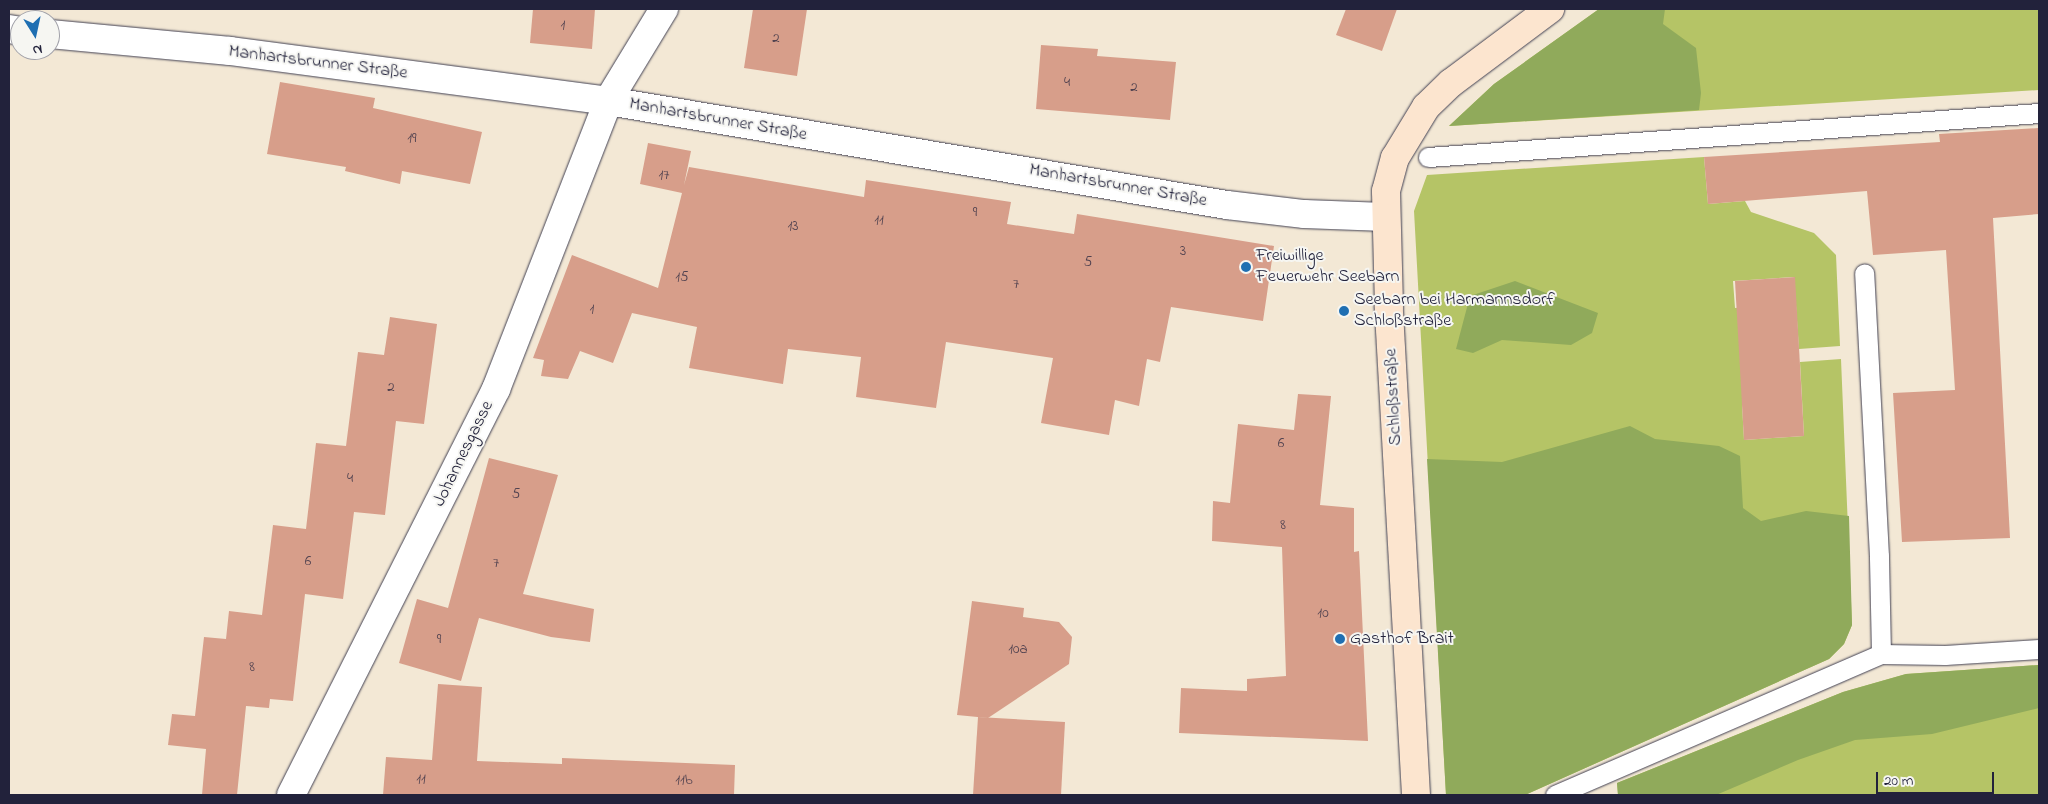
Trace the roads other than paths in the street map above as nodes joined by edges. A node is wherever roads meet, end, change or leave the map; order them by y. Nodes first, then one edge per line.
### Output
1 (664, 9) edge
2 (1550, 9) edge
3 (60, 35) edge
4 (608, 101) junction
5 (2039, 113) edge
6 (1428, 157) dead end
7 (1385, 217) junction
8 (1864, 273) dead end
9 (2039, 649) edge
10 (1881, 654) junction
11 (1587, 788) edge
12 (291, 795) edge
13 (1416, 795) edge
14 (1555, 795) edge

1 - 4 street, Johannesgasse
2 - 7 main road, Schloßstraße
3 - 4 street, Manhartsbrunner Straße
4 - 7 street, Manhartsbrunner Straße
4 - 12 street, Johannesgasse
5 - 6 lane
7 - 13 main road, Schloßstraße
8 - 10 lane
9 - 10 lane
10 - 11 lane
11 - 14 lane

